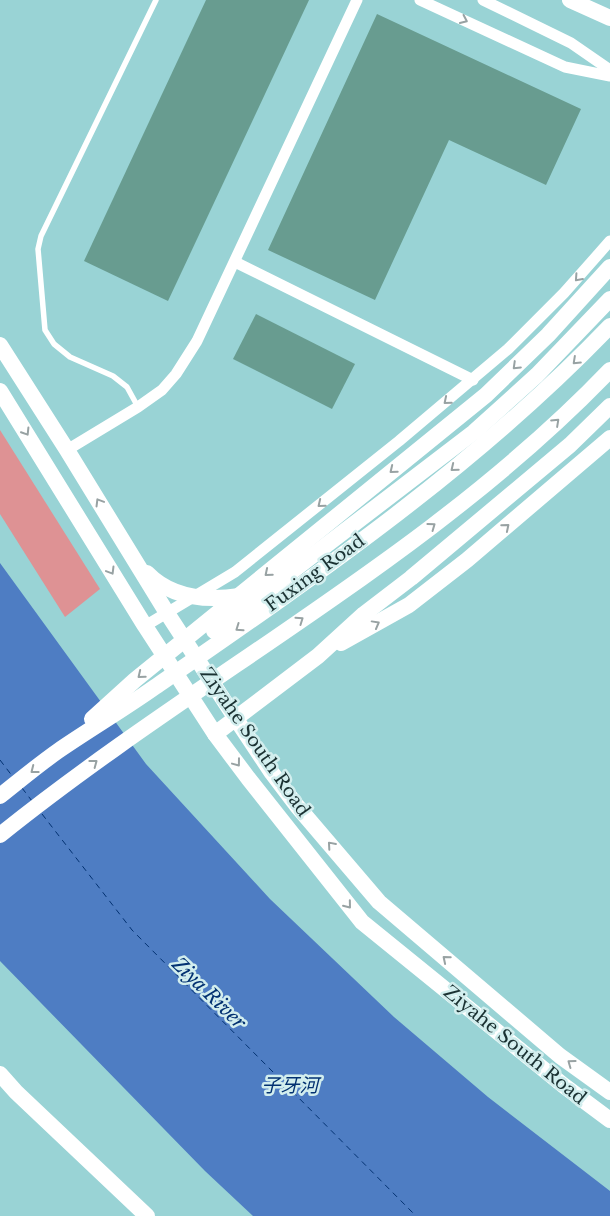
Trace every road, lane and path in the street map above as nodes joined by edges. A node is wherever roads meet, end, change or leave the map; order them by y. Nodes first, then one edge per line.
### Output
1 (156, 0) edge
2 (357, 0) edge
3 (420, 0) edge
4 (483, 0) edge
5 (570, 0) edge
6 (610, 18) edge
7 (610, 70) edge
8 (610, 76) edge
9 (610, 241) edge
10 (235, 262) junction
11 (610, 267) edge
12 (610, 299) edge
13 (610, 326) edge
14 (0, 345) edge
15 (610, 370) edge
16 (473, 380) junction
17 (0, 391) edge
18 (610, 406) edge
19 (138, 407) junction
20 (610, 438) edge
21 (68, 450) junction
22 (134, 559) junction
23 (267, 590) junction
24 (195, 596) junction
25 (167, 613) junction
26 (144, 626) junction
27 (191, 650) junction
28 (318, 656) junction
29 (169, 666) junction
30 (179, 680) junction
31 (232, 713) junction
32 (215, 734) junction
33 (57, 752) junction
34 (0, 796) edge
35 (0, 835) edge
36 (0, 1074) edge
37 (610, 1092) edge
38 (610, 1120) edge
39 (147, 1216) edge

1 - 19 lane
2 - 10 street
3 -> 8 street
4 - 7 street
5 - 6 main road
9 -> 16 street
10 - 16 street
10 - 19 street
11 -> 33 main road
12 - 23 main road
13 -> 33 main road, Fuxing Road
14 - 21 main road, Ziyahe South Road
35 -> 15 main road, Fuxing Road
16 -> 24 street
17 -> 26 main road, Ziyahe South Road
18 - 28 main road
19 - 21 street
28 -> 20 main road
22 -> 21 main road, Ziyahe South Road
22 - 24 main road
22 - 25 main road, Ziyahe South Road
23 - 24 main road
23 - 27 main road
24 - 25 street
25 - 26 street
25 - 27 main road, Ziyahe South Road
26 - 29 main road, Ziyahe South Road
27 - 29 main road
27 - 31 main road, Ziyahe South Road
28 - 31 main road
29 - 30 main road, Ziyahe South Road
30 - 31 main road
30 - 32 main road, Ziyahe South Road
31 - 32 main road
37 -> 31 main road, Ziyahe South Road
32 -> 38 main road, Ziyahe South Road
33 -> 34 main road, Fuxing Road
36 - 39 main road

